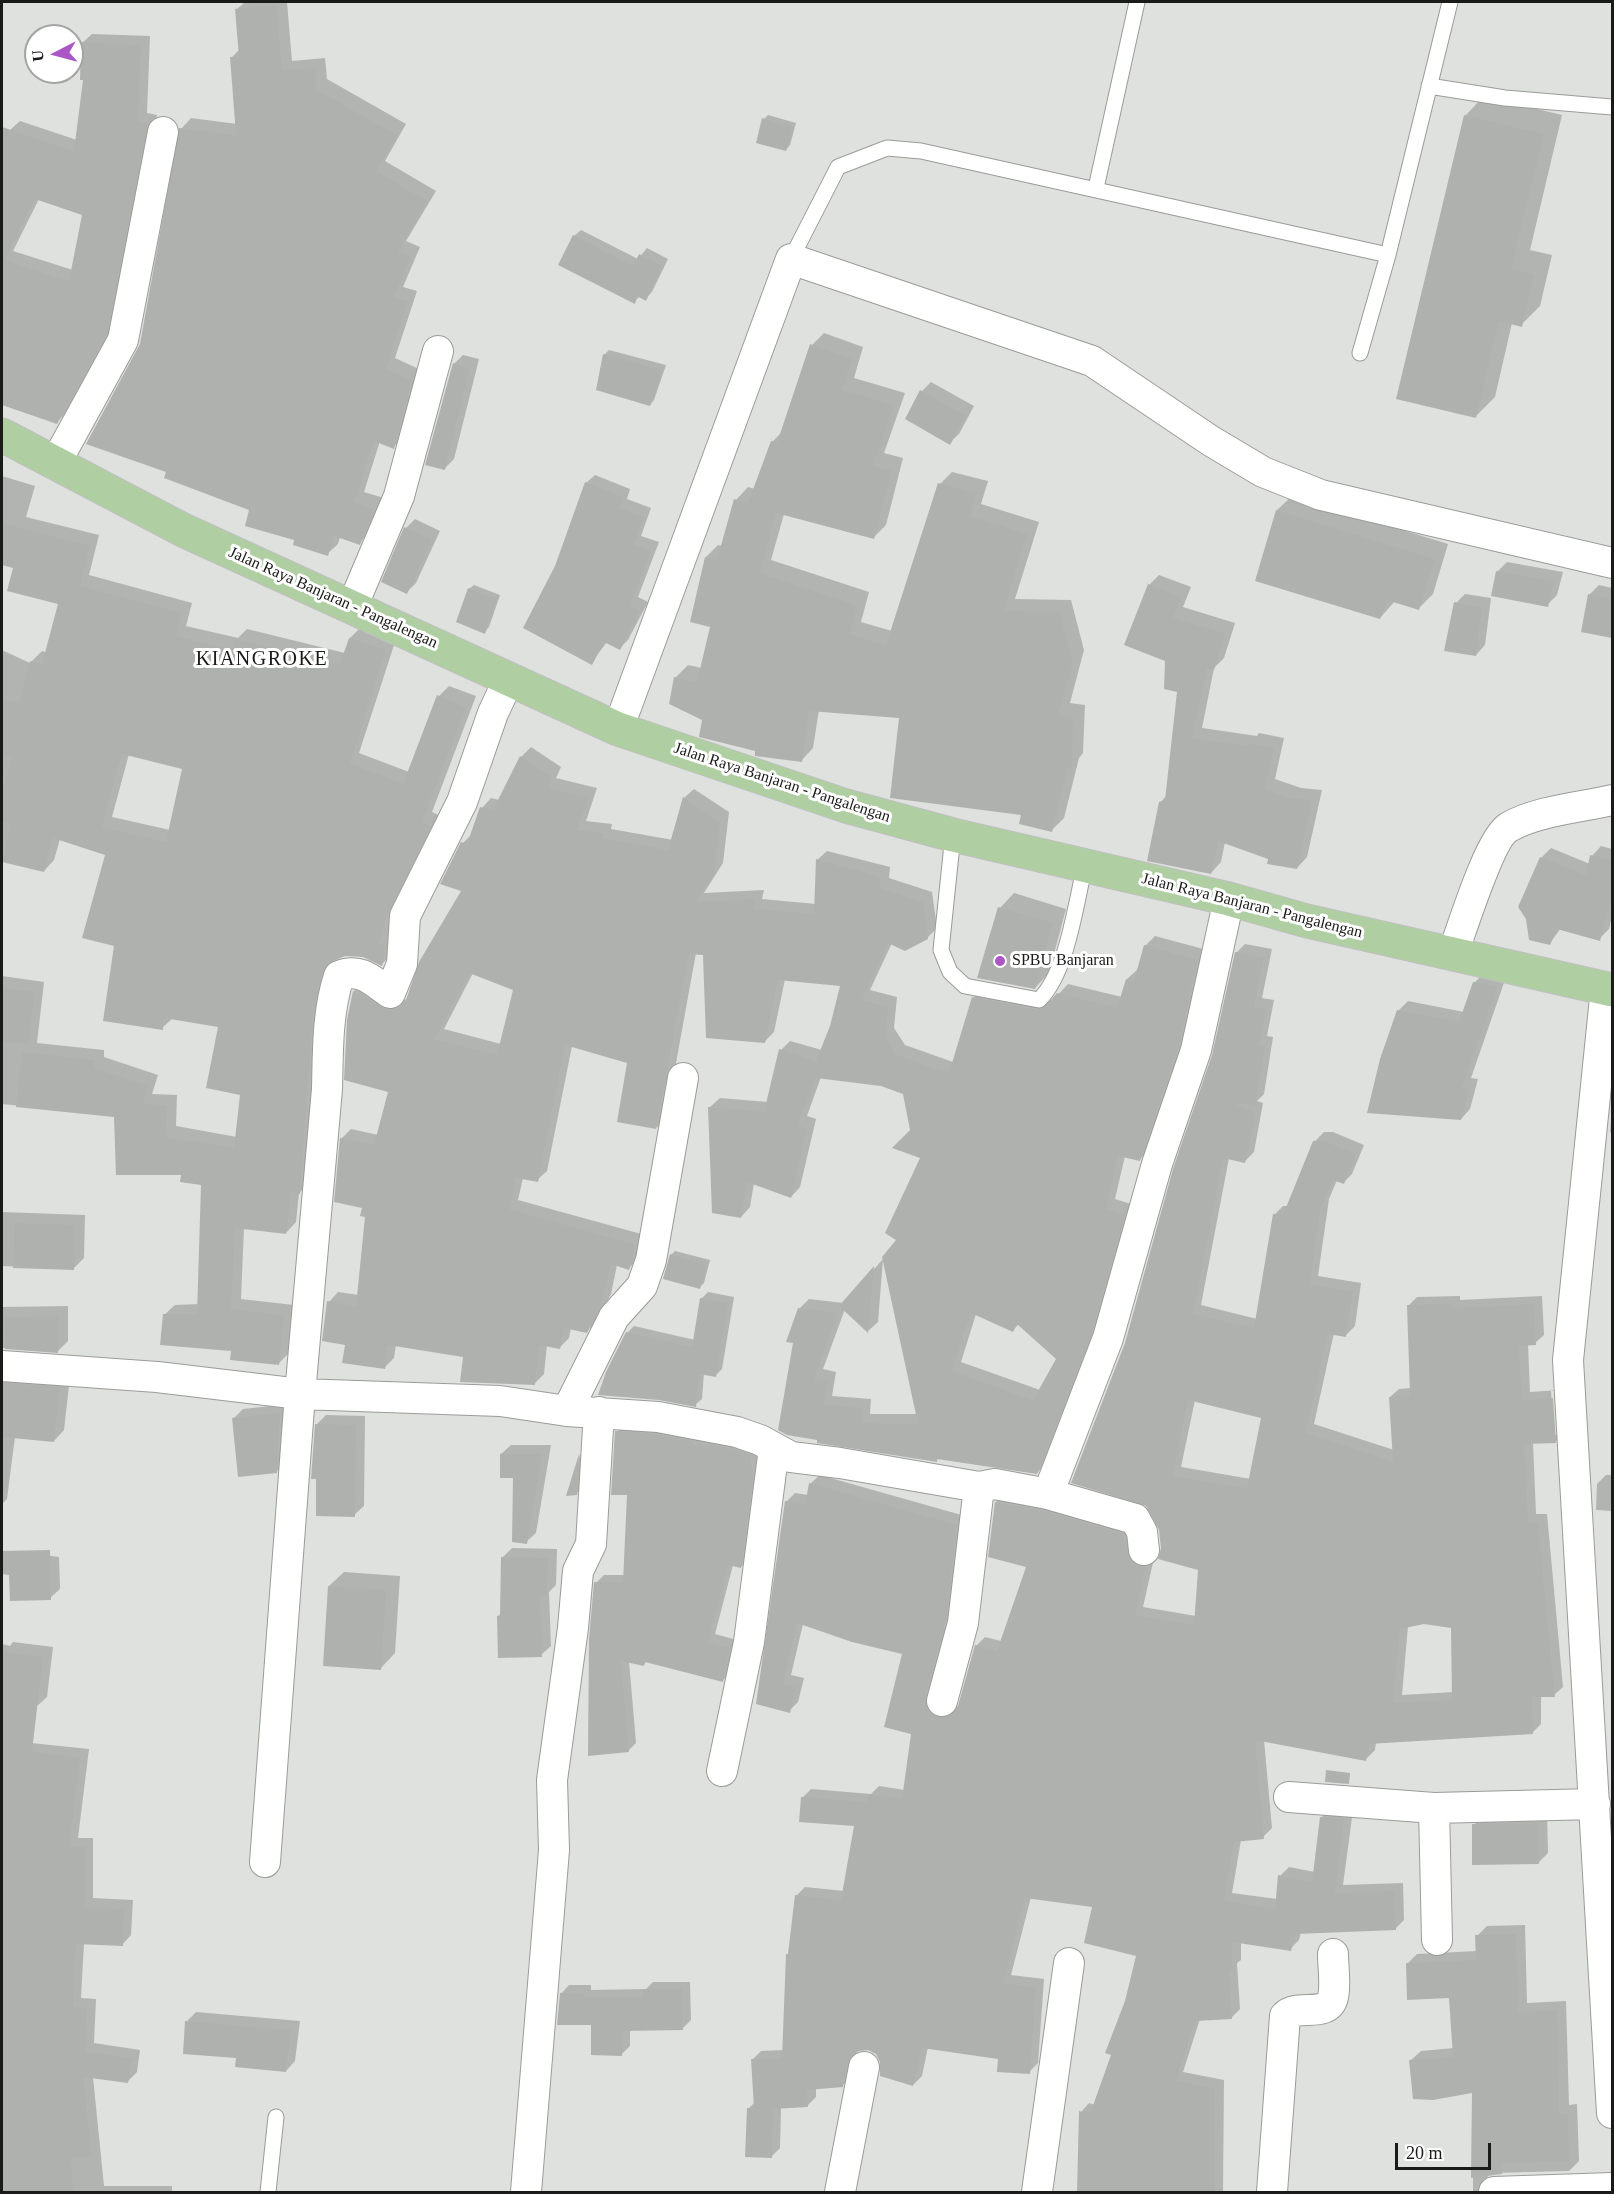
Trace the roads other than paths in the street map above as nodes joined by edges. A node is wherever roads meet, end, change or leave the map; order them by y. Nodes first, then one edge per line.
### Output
1 (1137, 2) edge
2 (1450, 2) edge
3 (1429, 86) junction
4 (1612, 107) edge
5 (164, 132) dead end
6 (1096, 188) junction
7 (1388, 255) junction
8 (790, 259) junction
9 (438, 351) dead end
10 (1360, 353) dead end
11 (2, 435) edge
12 (55, 464) junction
13 (1612, 563) edge
14 (352, 607) junction
15 (509, 679) junction
16 (618, 729) junction
17 (1612, 800) edge
18 (953, 835) junction
19 (1085, 866) junction
20 (1229, 899) junction
21 (1453, 953) junction
22 (1609, 989) edge
23 (683, 1078) dead end
24 (2, 1365) edge
25 (300, 1394) junction
26 (567, 1411) junction
27 (599, 1412) junction
28 (774, 1448) junction
29 (979, 1487) junction
30 (1048, 1494) junction
31 (1144, 1550) dead end
32 (942, 1701) dead end
33 (1600, 1713) edge
34 (722, 1771) dead end
35 (1289, 1797) dead end
36 (1595, 1804) junction
37 (1434, 1808) junction
38 (265, 1862) dead end
39 (1437, 1940) dead end
40 (1333, 1954) dead end
41 (1068, 1963) dead end
42 (1608, 2009) edge
43 (864, 2067) dead end
44 (1612, 2113) edge
45 (276, 2117) dead end
46 (1612, 2188) edge
47 (268, 2193) edge
48 (526, 2193) edge
49 (840, 2193) edge
50 (1037, 2193) edge
51 (1272, 2193) edge
52 (1494, 2193) edge

1 - 6 lane
2 - 3 lane
3 - 4 lane
3 - 7 lane
5 - 12 street
6 - 7 lane
6 - 8 lane
7 - 10 lane
8 - 13 street
8 - 16 street
9 - 14 street
11 - 12 main road, Jalan Raya Banjaran - Pangalengan
12 - 14 main road, Jalan Raya Banjaran - Pangalengan
14 - 15 main road, Jalan Raya Banjaran - Pangalengan
15 - 16 main road, Jalan Raya Banjaran - Pangalengan
15 - 25 street
16 - 18 main road, Jalan Raya Banjaran - Pangalengan
17 - 21 street
18 - 19 main road, Jalan Raya Banjaran - Pangalengan
18 - 19 lane
19 - 20 main road, Jalan Raya Banjaran - Pangalengan
20 - 21 main road, Jalan Raya Banjaran - Pangalengan
20 - 30 street
21 - 22 main road, Jalan Raya Banjaran - Pangalengan
22 - 33 street
23 - 26 street
24 - 25 street
25 - 26 street
25 - 38 street
26 - 27 street
27 - 28 street
27 - 48 street
28 - 29 street
28 - 34 street
29 - 30 street
29 - 32 street
30 - 31 street
33 - 36 street
35 - 37 street
36 - 37 street
36 - 42 street
37 - 39 street
40 - 51 street
41 - 50 street
42 - 44 street
43 - 49 street
45 - 47 lane
46 - 52 street

